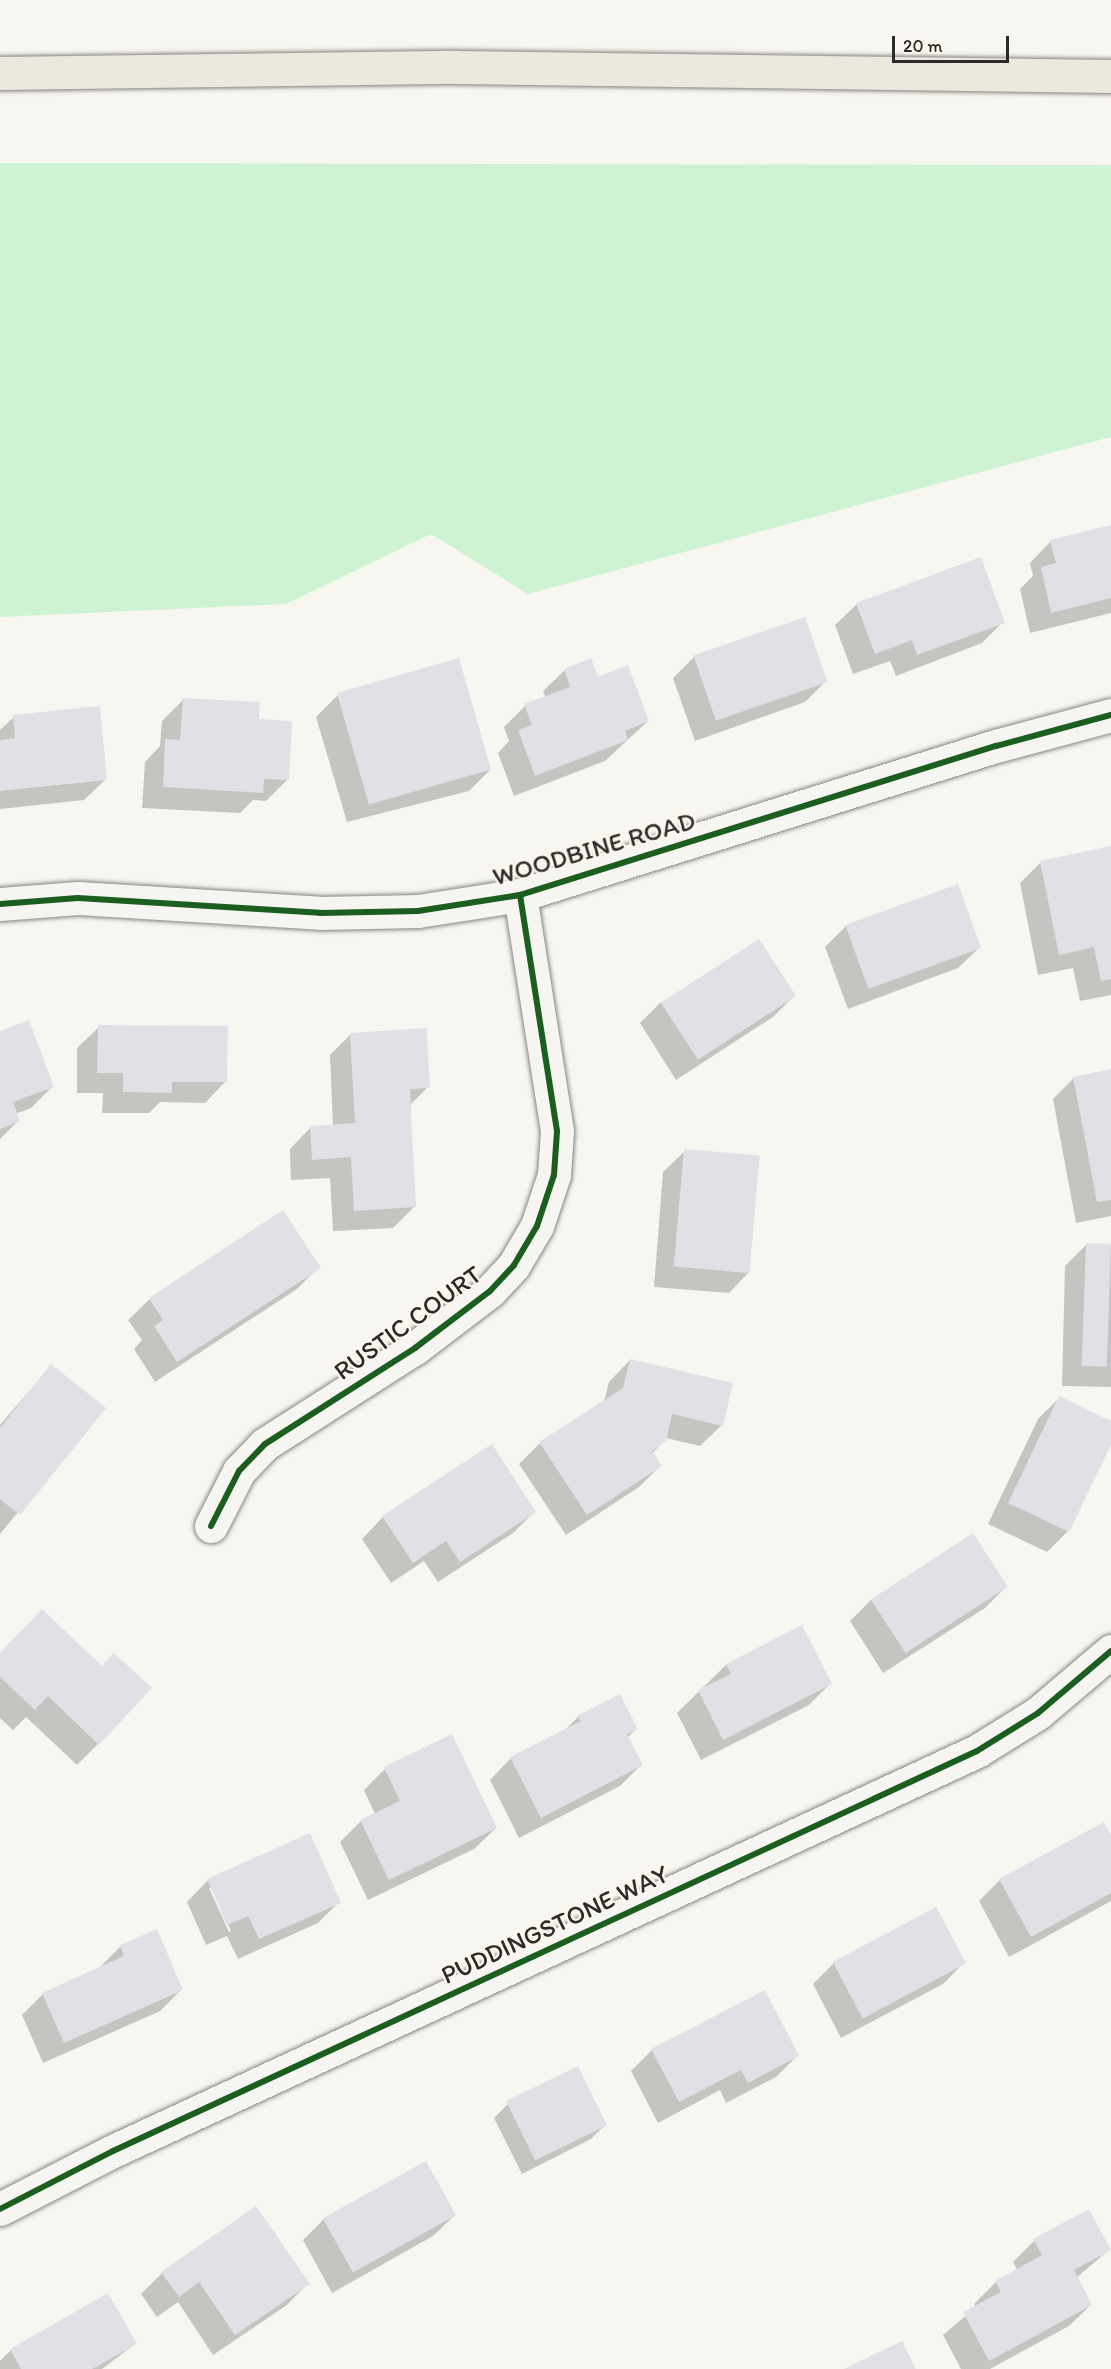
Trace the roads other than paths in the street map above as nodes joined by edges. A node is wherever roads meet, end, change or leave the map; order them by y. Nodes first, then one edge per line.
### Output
1 (0, 73) edge
2 (1111, 76) edge
3 (1111, 716) edge
4 (520, 895) junction
5 (0, 904) edge
6 (211, 1526) dead end
7 (1111, 1651) edge
8 (0, 2209) edge

1 - 2 highway
3 - 4 street, WOODBINE ROAD
4 - 5 street, WOODBINE ROAD
4 - 6 street, RUSTIC COURT
7 - 8 street, PUDDINGSTONE WAY

